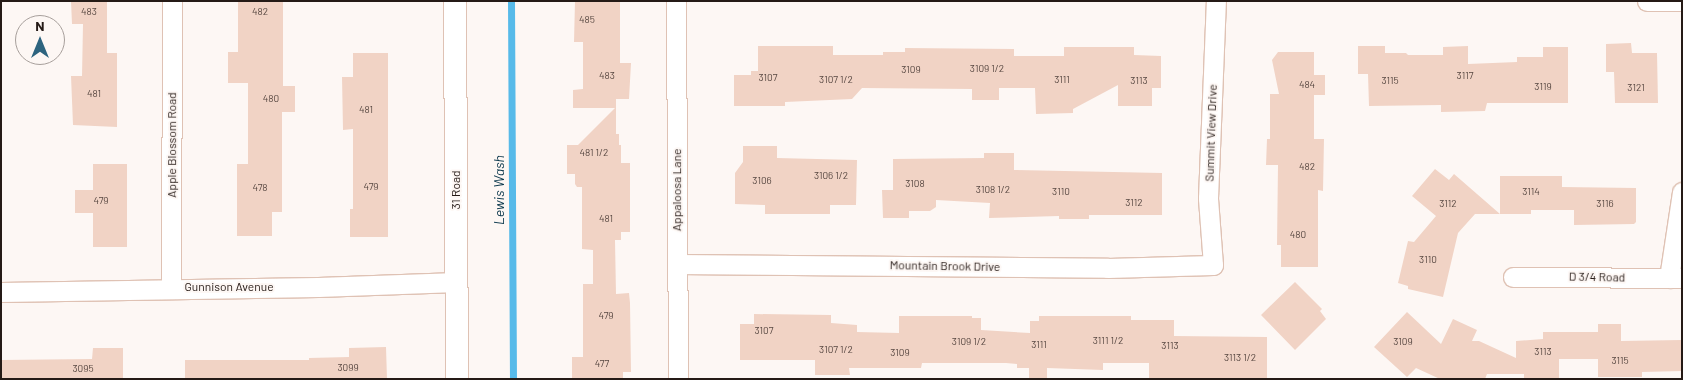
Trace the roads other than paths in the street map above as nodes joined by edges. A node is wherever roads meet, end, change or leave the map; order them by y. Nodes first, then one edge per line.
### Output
1 (172, 1) edge
2 (455, 1) edge
3 (676, 1) edge
4 (1216, 1) edge
5 (1647, 1) edge
6 (1682, 1) edge
7 (1682, 192) edge
8 (677, 264) junction
9 (1213, 265) joint
10 (1513, 276) dead end
11 (1676, 278) edge
12 (457, 282) junction
13 (171, 288) junction
14 (1, 292) edge
15 (457, 379) edge
16 (678, 379) edge

1 - 13 street, Apple Blossom Road
2 - 12 street, 31 Road
3 - 8 street, Appaloosa Lane
4 - 9 street, Summit View Drive
5 - 6 street
7 - 11 street
8 - 9 street, Mountain Brook Drive
8 - 16 street, Appaloosa Lane
10 - 11 street, D 3/4 Road
12 - 13 street, Gunnison Avenue
12 - 15 street, 31 Road
13 - 14 street, Gunnison Avenue

